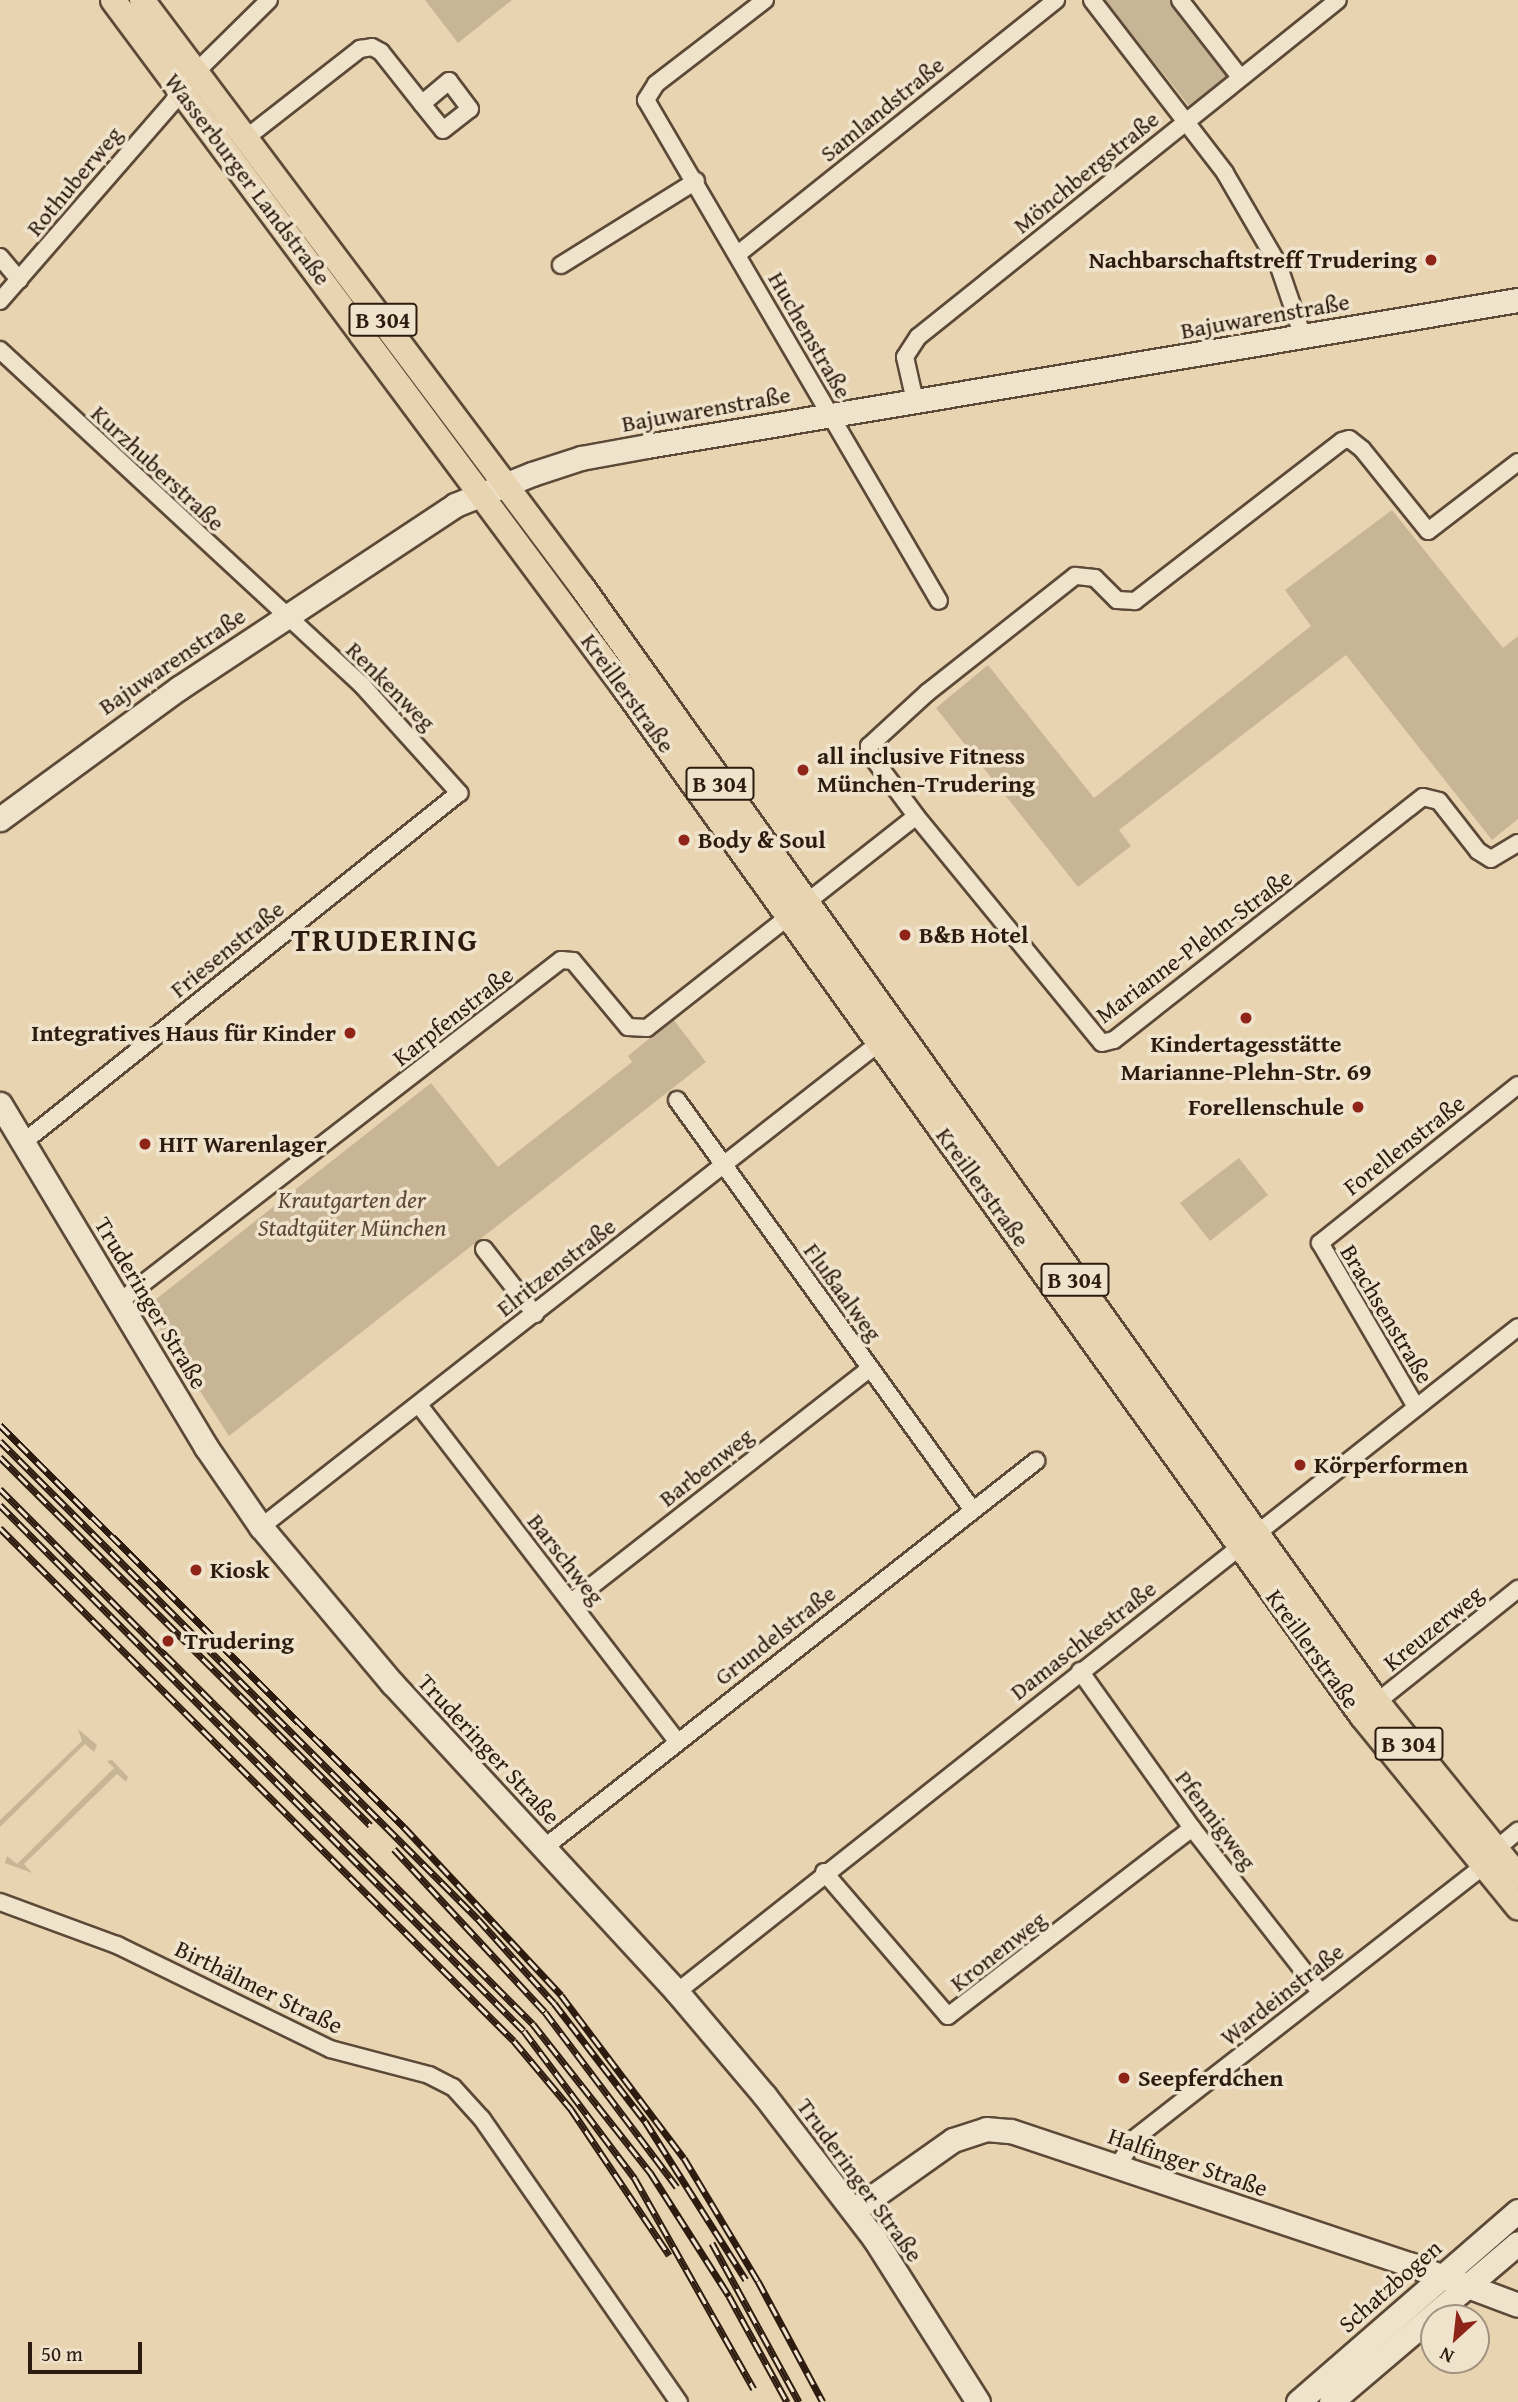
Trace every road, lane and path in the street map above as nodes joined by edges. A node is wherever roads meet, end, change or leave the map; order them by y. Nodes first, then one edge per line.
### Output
1 (113, 0) edge
2 (142, 0) edge
3 (269, 0) edge
4 (765, 0) edge
5 (1056, 0) edge
6 (1092, 0) edge
7 (1181, 0) edge
8 (1338, 0) edge
9 (197, 71) junction
10 (1240, 76) junction
11 (183, 92) junction
12 (422, 104) dead end
13 (1186, 121) junction
14 (246, 138) junction
15 (696, 181) junction
16 (738, 254) junction
17 (0, 257) edge
18 (561, 265) dead end
19 (19, 280) junction
20 (1518, 300) edge
21 (0, 301) edge
22 (1303, 337) junction
23 (0, 350) edge
24 (915, 401) junction
25 (830, 415) junction
26 (1518, 462) edge
27 (507, 484) junction
28 (482, 494) junction
29 (939, 601) dead end
30 (285, 616) junction
31 (459, 793) joint
32 (916, 816) junction
33 (0, 818) edge
34 (1518, 843) edge
35 (798, 909) junction
36 (879, 1043) junction
37 (1518, 1085) edge
38 (677, 1100) dead end
39 (0, 1104) edge
40 (25, 1141) junction
41 (722, 1164) junction
42 (1320, 1243) joint
43 (484, 1249) dead end
44 (119, 1301) junction
45 (535, 1314) junction
46 (1518, 1327) edge
47 (871, 1368) junction
48 (419, 1405) junction
49 (1416, 1407) junction
50 (1036, 1461) dead end
51 (972, 1509) junction
52 (261, 1527) junction
53 (1258, 1531) junction
54 (1239, 1547) junction
55 (1518, 1589) edge
56 (571, 1602) junction
57 (1080, 1671) junction
58 (1377, 1702) junction
59 (677, 1741) junction
60 (1192, 1828) junction
61 (1518, 1831) edge
62 (545, 1847) junction
63 (1489, 1858) junction
64 (824, 1872) junction
65 (1518, 1876) edge
66 (0, 1902) edge
67 (1518, 1907) edge
68 (677, 1992) junction
69 (1321, 1993) junction
70 (1118, 2166) junction
71 (854, 2210) junction
72 (1518, 2211) edge
73 (1518, 2244) edge
74 (1441, 2276) junction
75 (1468, 2287) junction
76 (1518, 2305) edge
77 (678, 2402) edge
78 (978, 2402) edge
79 (1298, 2402) edge
80 (1331, 2402) edge

1 - 11 main road, Wasserburger Landstraße / B 304
2 - 9 main road, Wasserburger Landstraße / B 304
3 - 9 street
4 - 15 street, Huchenstraße
5 - 16 street, Samlandstraße
6 - 13 street
7 - 10 street
8 - 10 street, Mönchbergstraße
9 - 14 main road, Wasserburger Landstraße / B 304
10 - 13 street, Mönchbergstraße
11 - 19 street, Rothuberweg
11 - 28 main road, Wasserburger Landstraße / B 304
12 - 14 street
13 - 22 street
13 - 24 street, Mönchbergstraße
14 - 27 main road, Wasserburger Landstraße / B 304
15 - 16 street, Huchenstraße
15 - 18 street
16 - 25 street, Huchenstraße
17 - 19 street
19 - 21 street, Rothuberweg
20 - 22 street, Bajuwarenstraße
22 - 24 street, Bajuwarenstraße
23 - 30 street, Kurzhuberstraße
24 - 25 street, Bajuwarenstraße
25 - 27 street, Bajuwarenstraße
25 - 29 street, Huchenstraße
26 - 32 street
27 - 28 street, Bajuwarenstraße
27 - 35 main road, Kreillerstraße / B 304
28 - 30 street, Bajuwarenstraße
28 - 35 main road, Kreillerstraße / B 304
30 - 31 street, Renkenweg
30 - 33 street, Bajuwarenstraße
31 - 40 street, Friesenstraße
32 - 34 street, Marianne-Plehn-Straße
32 - 35 street
35 - 36 main road, Kreillerstraße / B 304
35 - 44 street, Karpfenstraße
35 - 53 main road, Kreillerstraße / B 304
36 - 41 street, Elritzenstraße
36 - 54 main road, Kreillerstraße / B 304
37 - 42 street, Forellenstraße
38 - 41 street, Flußaalweg
39 - 40 street, Truderinger Straße
40 - 44 street, Truderinger Straße
41 - 45 street, Elritzenstraße
41 - 47 street, Flußaalweg
42 - 49 street, Brachsenstraße
43 - 45 street
44 - 52 street, Truderinger Straße
45 - 48 street, Elritzenstraße
46 - 49 street, Damaschkestraße
47 - 51 street, Flußaalweg
47 - 56 street, Barbenweg
48 - 52 street, Elritzenstraße
48 - 56 street, Barschweg
49 - 53 street, Damaschkestraße
50 - 51 street, Grundelstraße
51 - 59 street, Grundelstraße
52 - 62 street, Truderinger Straße
53 - 54 street, Damaschkestraße
53 - 58 main road, Kreillerstraße / B 304
54 - 57 street, Damaschkestraße
54 - 63 main road, Kreillerstraße / B 304
55 - 58 street, Kreuzerweg
56 - 59 street, Barschweg
57 - 60 street, Pfennigweg
57 - 64 street, Damaschkestraße
58 - 63 main road, Kreillerstraße / B 304
59 - 62 street, Grundelstraße
60 - 64 street, Kronenweg
60 - 69 street, Pfennigweg
61 - 63 street, Wardeinstraße
62 - 68 street, Truderinger Straße
63 - 65 main road, Kreillerstraße / B 304
63 - 67 main road, Kreillerstraße / B 304
63 - 69 street, Wardeinstraße
64 - 68 street, Damaschkestraße
66 - 77 street, Birthälmer Straße
68 - 71 street, Truderinger Straße
69 - 70 street, Wardeinstraße
70 - 71 street, Halfinger Straße
70 - 74 street, Halfinger Straße
71 - 78 street, Truderinger Straße
72 - 74 street, Schatzbogen
73 - 75 street, Schatzbogen
74 - 75 street, Halfinger Straße
74 - 79 street, Schatzbogen
75 - 76 street, Halfinger Straße
75 - 80 street, Schatzbogen

